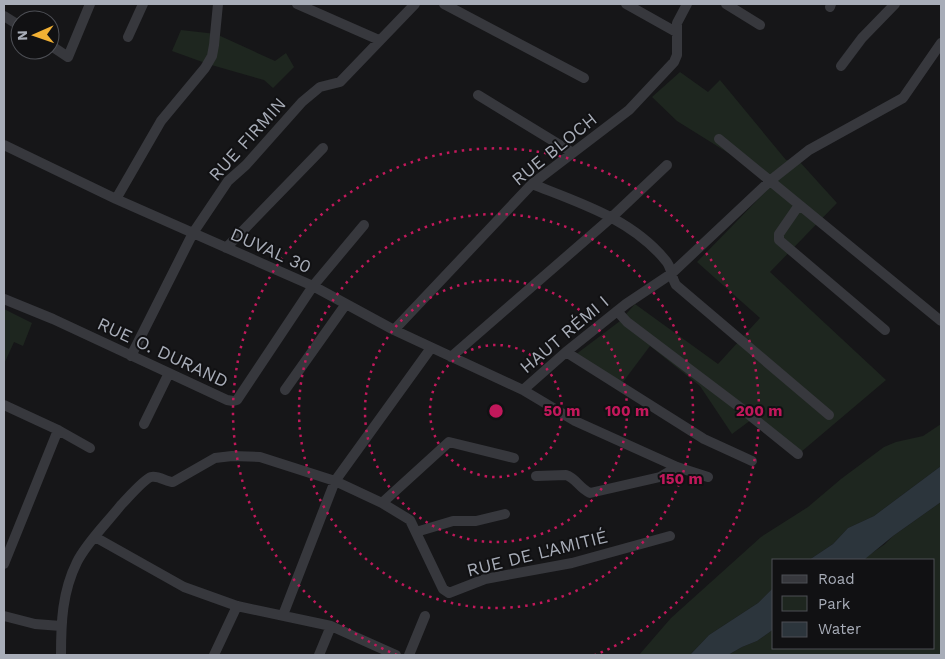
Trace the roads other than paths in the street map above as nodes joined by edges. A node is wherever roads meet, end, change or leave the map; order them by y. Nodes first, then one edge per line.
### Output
1 (90, 4) edge
2 (143, 4) edge
3 (218, 4) edge
4 (297, 4) edge
5 (414, 4) edge
6 (444, 4) edge
7 (626, 4) edge
8 (687, 4) edge
9 (726, 4) edge
10 (896, 4) edge
11 (760, 25) dead end
12 (676, 32) junction
13 (128, 38) dead end
14 (379, 40) junction
15 (941, 43) edge
16 (60, 52) edge
17 (841, 66) dead end
18 (584, 78) dead end
19 (478, 95) dead end
20 (719, 139) dead end
21 (4, 144) edge
22 (323, 148) dead end
23 (573, 152) junction
24 (667, 165) dead end
25 (771, 180) junction
26 (532, 184) junction
27 (116, 199) junction
28 (800, 205) junction
29 (612, 217) junction
30 (364, 225) dead end
31 (193, 233) junction
32 (226, 248) junction
33 (671, 274) junction
34 (314, 286) junction
35 (4, 299) edge
36 (346, 304) junction
37 (618, 311) junction
38 (941, 321) edge
39 (394, 330) junction
40 (885, 330) dead end
41 (432, 348) junction
42 (566, 352) junction
43 (131, 356) junction
44 (451, 357) junction
45 (168, 373) junction
46 (284, 390) dead end
47 (523, 390) junction
48 (4, 406) edge
49 (829, 415) dead end
50 (144, 424) dead end
51 (58, 430) junction
52 (90, 448) dead end
53 (798, 454) dead end
54 (514, 458) dead end
55 (752, 461) dead end
56 (677, 467) junction
57 (536, 476) dead end
58 (708, 477) dead end
59 (335, 481) junction
60 (382, 503) junction
61 (505, 514) dead end
62 (416, 532) junction
63 (670, 536) dead end
64 (95, 537) junction
65 (4, 564) edge
66 (238, 606) junction
67 (283, 614) junction
68 (4, 616) edge
69 (425, 616) dead end
70 (61, 626) junction
71 (331, 626) junction
72 (61, 655) edge
73 (214, 655) edge
74 (319, 655) edge
75 (396, 655) edge
76 (409, 655) edge

1 - 16 street
2 - 13 street
3 - 27 street
4 - 14 street
5 - 14 street
6 - 18 street
7 - 12 street
8 - 12 street, RUE BLOCH
9 - 11 street
10 - 17 street
12 - 23 street, RUE BLOCH
14 - 31 street, RUE FIRMIN
15 - 25 street, HAUT RÉMI I
19 - 23 street
20 - 25 street
21 - 27 street, DUVAL 30
22 - 32 street
23 - 26 street, RUE BLOCH
24 - 29 street
25 - 28 street
25 - 33 street, HAUT RÉMI I
26 - 29 street
26 - 39 street, RUE BLOCH
27 - 31 street, DUVAL 30
28 - 38 street
28 - 40 street
29 - 33 street
29 - 44 street
30 - 34 street
31 - 32 street, DUVAL 30
31 - 43 street, RUE FIRMIN
32 - 34 street, DUVAL 30
33 - 37 street, HAUT RÉMI I
33 - 49 street
34 - 36 street, DUVAL 30
34 - 45 street, RUE O. DURAND
35 - 43 street, RUE O. DURAND
36 - 39 street, DUVAL 30
36 - 46 street
37 - 42 street, HAUT RÉMI I
37 - 53 street
39 - 41 street, DUVAL 30
41 - 44 street, DUVAL 30
41 - 59 street
42 - 47 street, HAUT RÉMI I
42 - 55 street
43 - 45 street, RUE O. DURAND
44 - 47 street, DUVAL 30
45 - 50 street
47 - 56 street, DUVAL 30
48 - 51 street
51 - 52 street
51 - 65 street
54 - 60 street
56 - 57 street
56 - 58 street, DUVAL 30
59 - 60 street, RUE DE L'AMITIÉ
59 - 64 street, RUE DE L'AMITIÉ
59 - 67 street
60 - 62 street, RUE DE L'AMITIÉ
61 - 62 street
62 - 63 street, RUE DE L'AMITIÉ
64 - 66 street
64 - 70 street
66 - 67 street
66 - 73 street
67 - 71 street
68 - 70 street
69 - 76 street
70 - 72 street
71 - 74 street
71 - 75 street

